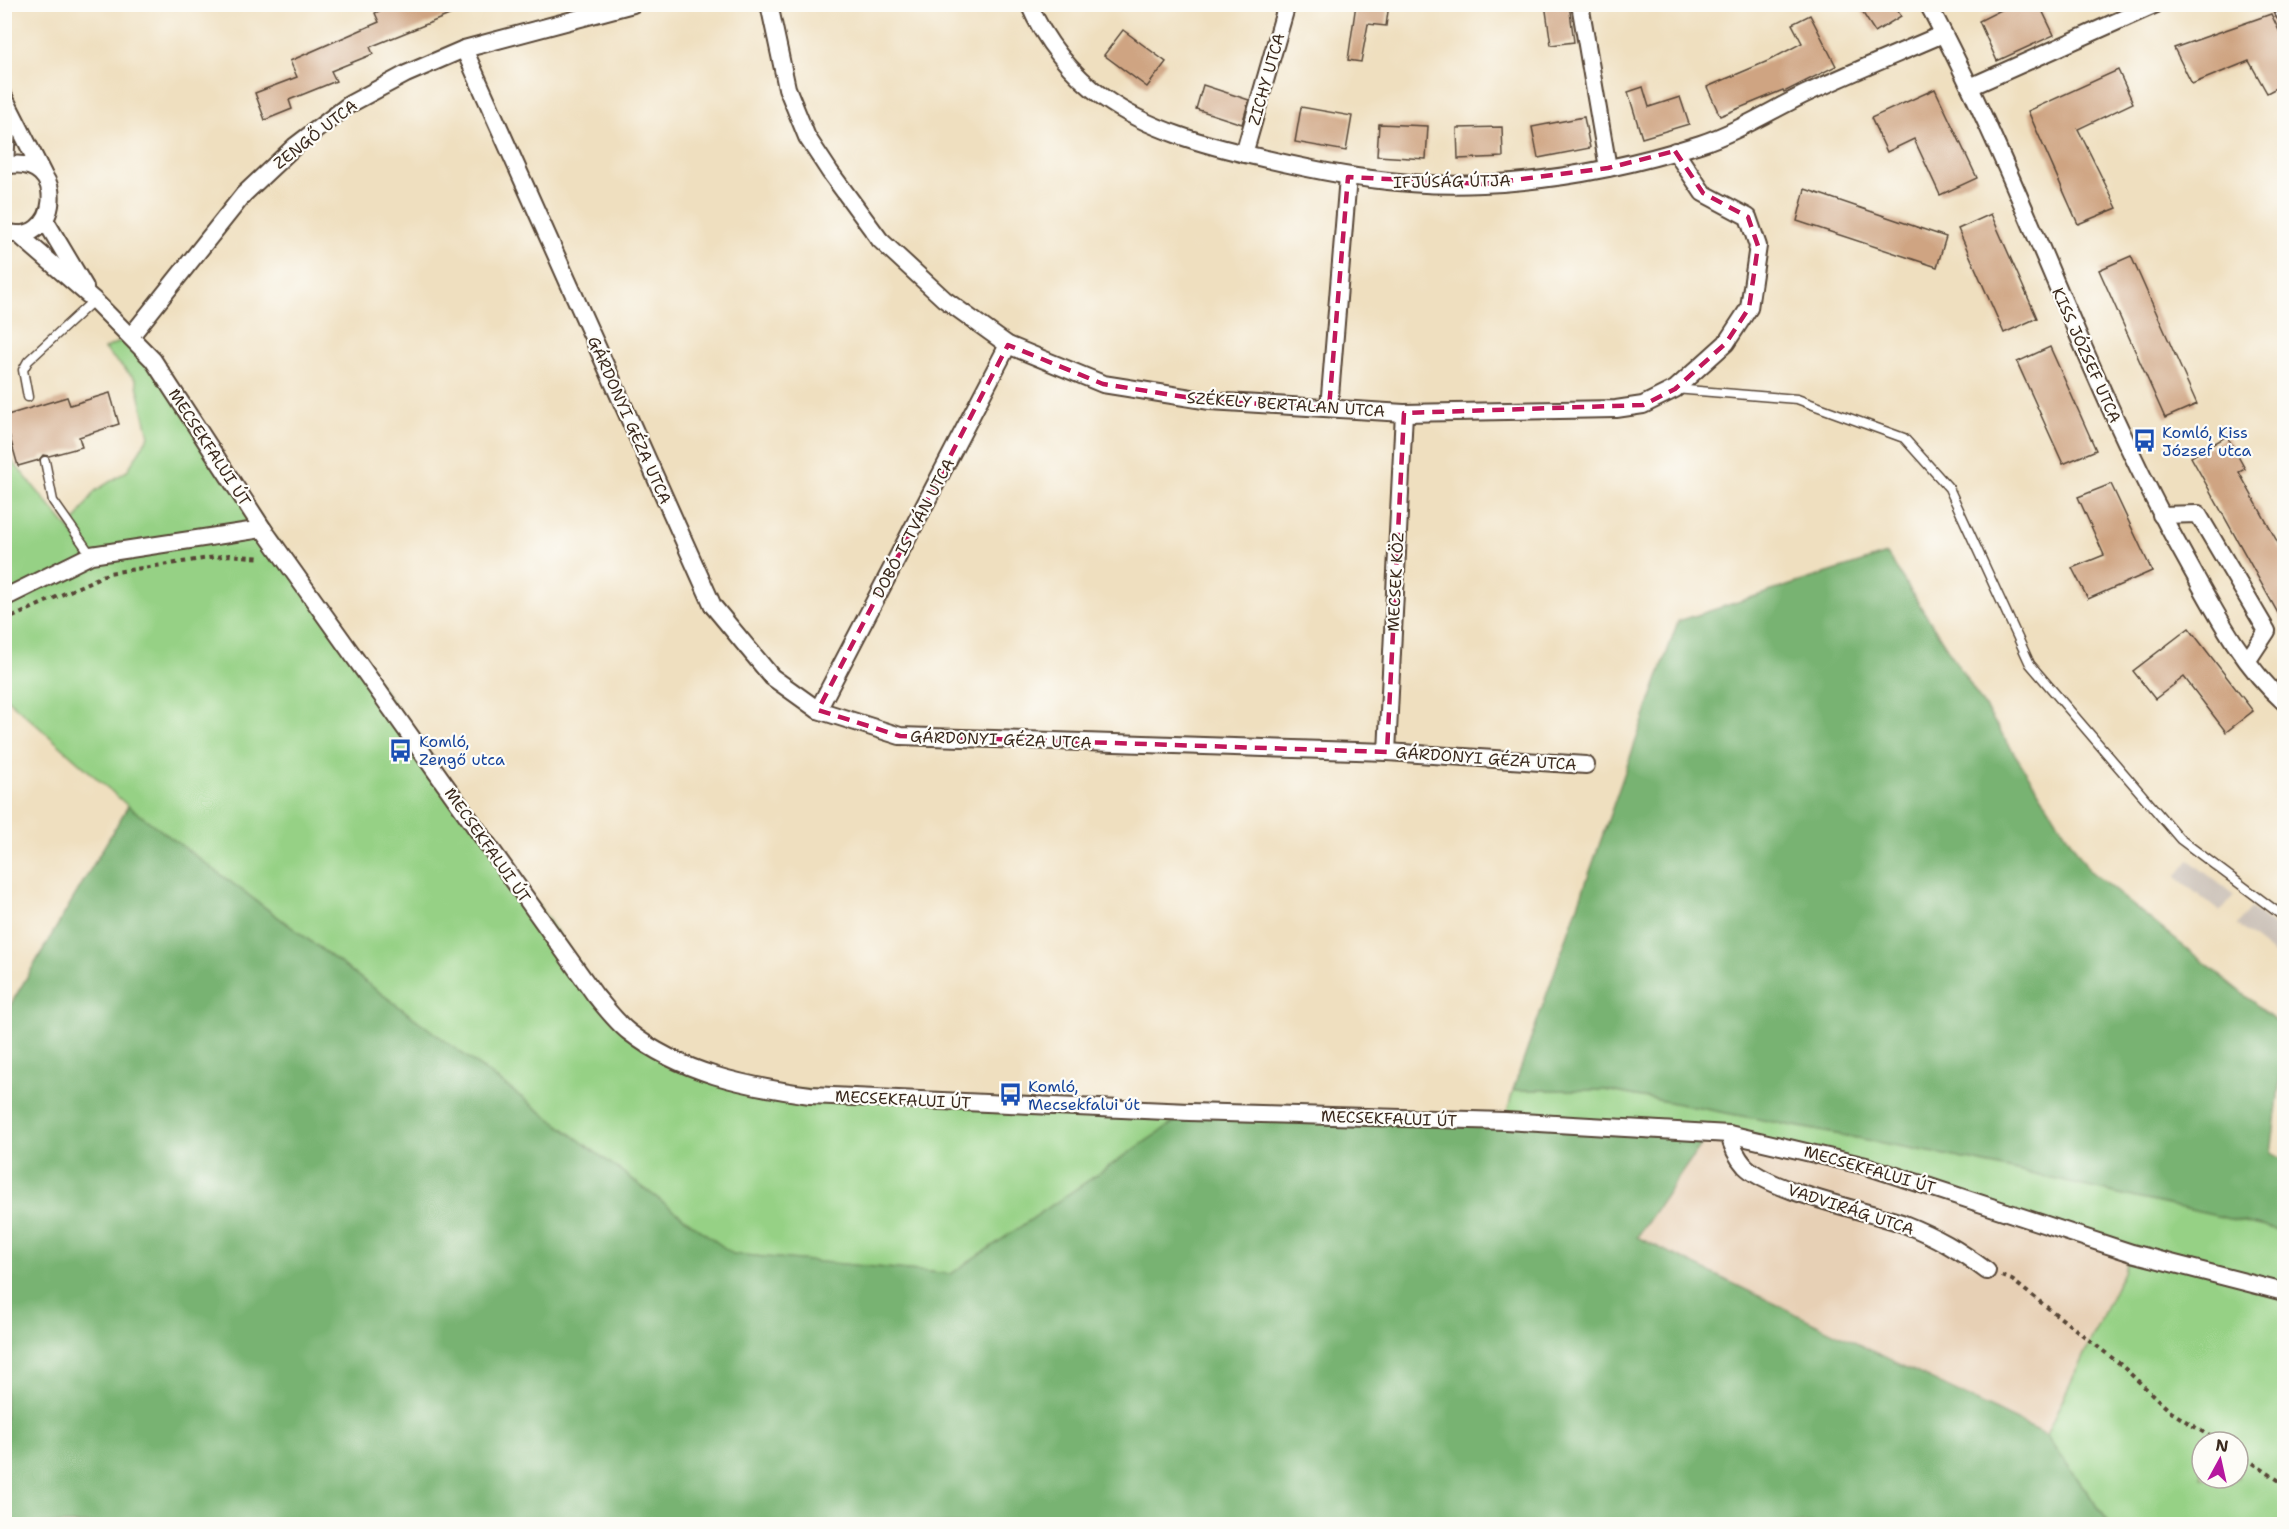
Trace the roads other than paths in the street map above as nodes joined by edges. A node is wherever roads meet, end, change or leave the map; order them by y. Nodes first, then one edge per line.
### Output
1 (633, 4) edge
2 (769, 4) edge
3 (1029, 4) edge
4 (1287, 4) edge
5 (1580, 4) edge
6 (1928, 4) edge
7 (2156, 4) edge
8 (2280, 4) edge
9 (2284, 13) edge
10 (1943, 34) junction
11 (464, 49) junction
12 (1970, 87) junction
13 (6, 102) edge
14 (1675, 151) junction
15 (1244, 154) junction
16 (5, 166) edge
17 (1608, 168) junction
18 (44, 176) junction
19 (1348, 177) junction
20 (45, 220) junction
21 (11, 232) edge
22 (94, 300) junction
23 (131, 336) junction
24 (1008, 345) junction
25 (1675, 389) junction
26 (28, 397) dead end
27 (1329, 408) junction
28 (1404, 413) junction
29 (45, 461) dead end
30 (2161, 515) junction
31 (263, 529) junction
32 (92, 555) junction
33 (4, 598) edge
34 (2247, 660) junction
35 (2284, 702) edge
36 (818, 710) junction
37 (1387, 752) junction
38 (1586, 765) dead end
39 (2284, 916) edge
40 (1729, 1134) junction
41 (1987, 1271) road end
42 (2284, 1292) edge

1 - 11 street, ZENGŐ UTCA
2 - 24 street, SZÉKELY BERTALAN UTCA
3 - 15 street, IFJÚSÁG ÚTJA
4 - 15 street, ZICHY UTCA
5 - 17 street
6 - 10 street, KISS JÓZSEF UTCA
7 - 12 street
8 - 9 street
10 - 12 street, KISS JÓZSEF UTCA
10 - 14 street, IFJÚSÁG ÚTJA
11 - 23 street, ZENGŐ UTCA
11 - 36 street, GÁRDONYI GÉZA UTCA
12 - 30 street, KISS JÓZSEF UTCA
13 - 16 street
13 - 18 street
14 - 17 street, IFJÚSÁG ÚTJA
14 - 25 street, SZÉKELY BERTALAN UTCA
15 - 19 street, IFJÚSÁG ÚTJA
16 - 18 street
17 - 19 street, IFJÚSÁG ÚTJA
18 - 20 street
19 - 27 street
20 - 21 street
20 - 22 street
21 - 22 street, MECSEKFALUI ÚT
22 - 23 street, MECSEKFALUI ÚT
22 - 26 lane
23 - 31 street, MECSEKFALUI ÚT
24 - 27 street, SZÉKELY BERTALAN UTCA
24 - 36 street, DOBÓ ISTVÁN UTCA
25 - 28 street, SZÉKELY BERTALAN UTCA
25 - 39 lane
27 - 28 street, SZÉKELY BERTALAN UTCA
28 - 37 street, MECSEK KÖZ
29 - 32 lane
30 - 34 street, KISS JÓZSEF UTCA
30 - 34 street
31 - 32 street
31 - 40 street, MECSEKFALUI ÚT
32 - 33 street
34 - 35 street, KISS JÓZSEF UTCA
36 - 37 street, GÁRDONYI GÉZA UTCA
37 - 38 street, GÁRDONYI GÉZA UTCA
40 - 41 street, VADVIRÁG UTCA
40 - 42 street, MECSEKFALUI ÚT

